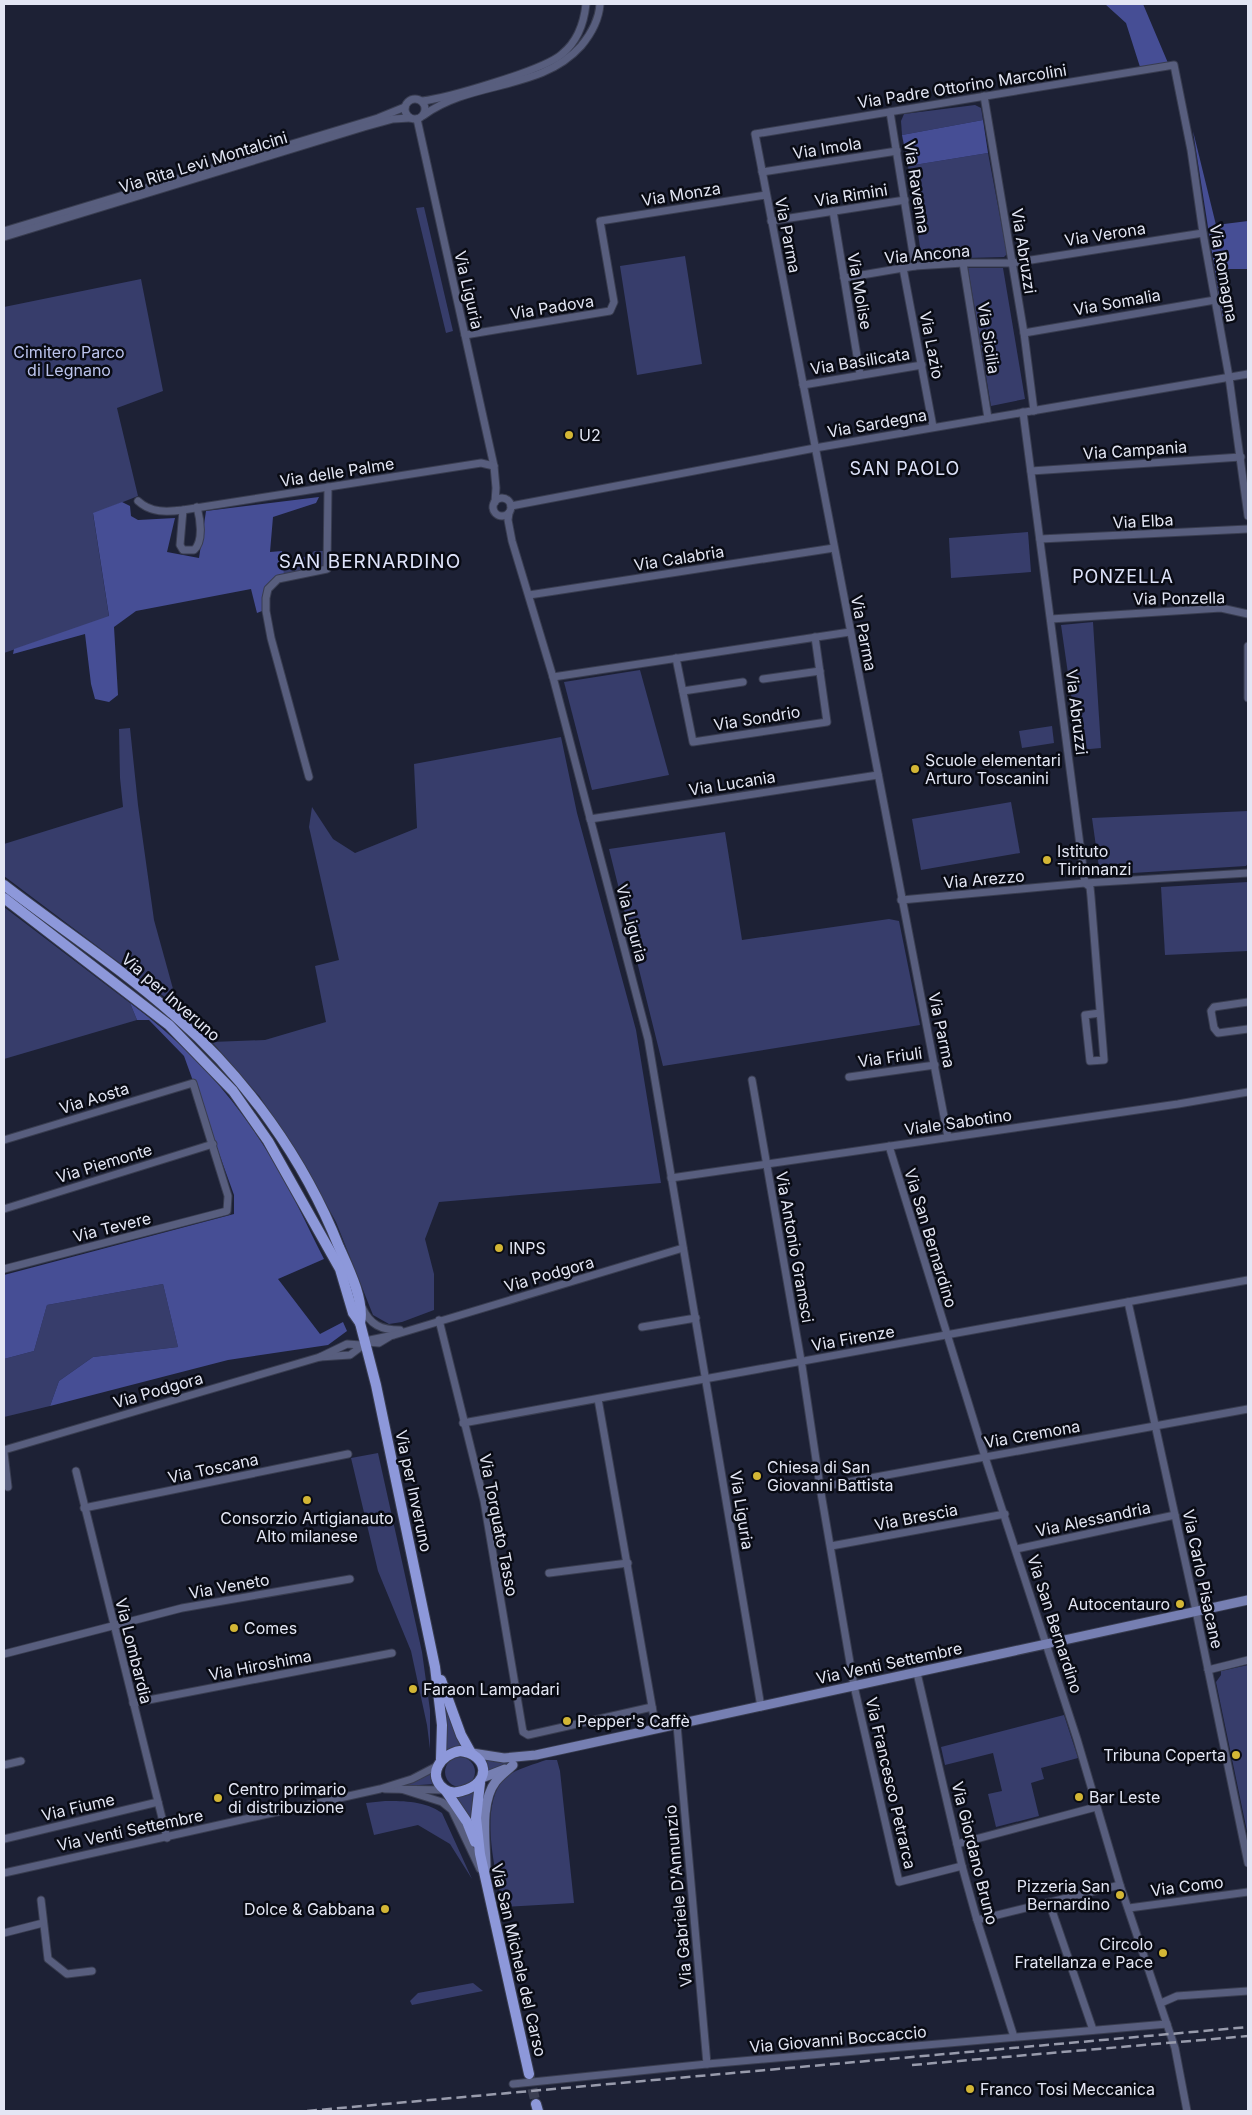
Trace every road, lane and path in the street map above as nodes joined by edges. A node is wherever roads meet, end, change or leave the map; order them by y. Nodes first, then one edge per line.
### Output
1 (586, 4) edge
2 (600, 4) edge
3 (1174, 65) joint
4 (984, 96) junction
5 (422, 101) junction
6 (405, 107) junction
7 (890, 112) junction
8 (424, 115) junction
9 (414, 119) junction
10 (754, 134) joint
11 (897, 151) junction
12 (762, 172) junction
13 (766, 195) junction
14 (905, 200) junction
15 (833, 212) junction
16 (600, 221) joint
17 (771, 221) junction
18 (4, 231) edge
19 (1203, 233) junction
20 (4, 237) edge
21 (963, 263) junction
22 (1012, 263) junction
23 (915, 266) junction
24 (903, 268) junction
25 (844, 278) junction
26 (1215, 300) junction
27 (1024, 333) junction
28 (465, 335) junction
29 (922, 365) junction
30 (860, 374) junction
31 (1228, 374) junction
32 (1248, 374) edge
33 (803, 385) junction
34 (1034, 411) junction
35 (1023, 412) junction
36 (988, 418) junction
37 (933, 427) junction
38 (815, 448) junction
39 (1241, 457) junction
40 (494, 466) junction
41 (1031, 471) junction
42 (328, 487) junction
43 (504, 498) junction
44 (138, 501) dead end
45 (495, 502) junction
46 (197, 507) junction
47 (183, 510) junction
48 (510, 510) junction
49 (499, 516) junction
50 (1248, 516) edge
51 (1248, 529) edge
52 (1040, 539) junction
53 (512, 542) junction
54 (834, 548) junction
55 (529, 595) junction
56 (1248, 614) edge
57 (1051, 620) junction
58 (850, 632) junction
59 (815, 637) junction
60 (1248, 646) edge
61 (676, 658) junction
62 (820, 671) junction
63 (553, 678) junction
64 (763, 679) dead end
65 (743, 682) dead end
66 (683, 691) junction
67 (1248, 698) edge
68 (878, 775) junction
69 (308, 777) dead end
70 (590, 819) junction
71 (1248, 873) edge
72 (1085, 883) junction
73 (4, 885) edge
74 (4, 898) edge
75 (902, 900) junction
76 (1248, 1002) edge
77 (1100, 1013) junction
78 (1248, 1029) edge
79 (935, 1065) junction
80 (849, 1076) dead end
81 (752, 1080) dead end
82 (1248, 1092) edge
83 (948, 1137) junction
84 (4, 1140) edge
85 (213, 1144) junction
86 (889, 1146) junction
87 (767, 1165) junction
88 (671, 1178) junction
89 (4, 1209) edge
90 (683, 1248) junction
91 (4, 1269) edge
92 (1248, 1280) edge
93 (1128, 1302) junction
94 (360, 1304) junction
95 (696, 1318) junction
96 (439, 1320) junction
97 (360, 1323) junction
98 (642, 1327) dead end
99 (408, 1330) junction
100 (947, 1335) junction
101 (365, 1343) junction
102 (320, 1357) junction
103 (801, 1361) junction
104 (707, 1379) junction
105 (598, 1399) junction
106 (1248, 1409) edge
107 (463, 1423) junction
108 (1156, 1426) junction
109 (4, 1452) edge
110 (348, 1454) dead end
111 (985, 1457) junction
112 (76, 1471) dead end
113 (821, 1486) junction
114 (8, 1487) dead end
115 (84, 1508) junction
116 (1005, 1514) junction
117 (1175, 1515) junction
118 (831, 1546) junction
119 (1016, 1549) junction
120 (628, 1563) junction
121 (549, 1573) dead end
122 (350, 1579) dead end
123 (1248, 1600) edge
124 (1196, 1612) junction
125 (114, 1626) junction
126 (1047, 1644) junction
127 (392, 1653) dead end
128 (4, 1654) edge
129 (1248, 1660) edge
130 (436, 1667) junction
131 (1208, 1670) junction
132 (917, 1673) junction
133 (854, 1686) junction
134 (133, 1703) junction
135 (652, 1707) junction
136 (761, 1707) junction
137 (677, 1725) junction
138 (656, 1729) junction
139 (472, 1753) junction
140 (536, 1755) junction
141 (22, 1761) dead end
142 (439, 1762) junction
143 (4, 1765) edge
144 (513, 1765) junction
145 (481, 1781) junction
146 (380, 1789) junction
147 (400, 1789) junction
148 (445, 1790) junction
149 (158, 1802) junction
150 (1096, 1807) junction
151 (167, 1838) junction
152 (4, 1839) edge
153 (957, 1844) junction
154 (480, 1854) junction
155 (1248, 1863) edge
156 (962, 1866) junction
157 (4, 1873) edge
158 (486, 1881) junction
159 (1120, 1885) junction
160 (1248, 1892) edge
161 (41, 1900) dead end
162 (1049, 1902) junction
163 (1129, 1908) junction
164 (976, 1920) junction
165 (43, 1923) junction
166 (4, 1933) edge
167 (92, 1971) dead end
168 (1248, 1991) edge
169 (1161, 2003) junction
170 (1167, 2024) junction
171 (1092, 2030) junction
172 (1014, 2037) junction
173 (708, 2064) junction
174 (529, 2074) tunnel mouth
175 (513, 2084) dead end
176 (1187, 2111) edge

1 - 5 street
2 - 8 street
3 - 4 street, Via Padre Ottorino Marcolini
3 - 19 street, Via Romagna
4 - 7 street, Via Padre Ottorino Marcolini
4 - 22 street, Via Abruzzi
5 - 6 street
5 - 8 street
6 - 9 street
6 - 18 street, Via Rita Levi Montalcini
7 - 10 street, Via Padre Ottorino Marcolini
7 - 11 street, Via Ravenna
8 - 9 street
9 - 20 street, Via Rita Levi Montalcini
9 - 28 street, Via Liguria
10 - 12 street, Via Parma
11 - 12 street, Via Imola
11 - 14 street, Via Ravenna
12 - 13 street, Via Parma
13 - 16 street, Via Monza
13 - 17 street, Via Parma
14 - 15 street, Via Rimini
14 - 23 street, Via Ravenna
15 - 17 street, Via Rimini
15 - 25 street, Via Molise
16 - 28 street, Via Padova
17 - 33 street, Via Parma
19 - 22 street, Via Verona
19 - 26 street, Via Romagna
21 - 22 street, Via Ancona
21 - 23 street, Via Ancona
21 - 36 street, Via Sicilia
22 - 27 street, Via Abruzzi
23 - 24 street, Via Ancona
24 - 25 street, Via Ancona
24 - 29 street, Via Lazio
25 - 30 street, Via Molise
26 - 27 street, Via Somalia
26 - 31 street, Via Romagna
27 - 34 street, Via Abruzzi
28 - 40 street, Via Liguria
29 - 30 street, Via Basilicata
29 - 37 street, Via Lazio
30 - 33 street, Via Basilicata
31 - 32 street, Via Sardegna
31 - 34 street, Via Sardegna
31 - 39 street, Via Romagna
33 - 38 street, Via Parma
34 - 35 street, Via Sardegna
35 - 36 street, Via Sardegna
35 - 41 street, Via Abruzzi
36 - 37 street, Via Sardegna
37 - 38 street, Via Sardegna
38 - 48 street, Via Sardegna
38 - 54 street, Via Parma
39 - 41 street, Via Campania
39 - 50 street, Via Romagna
40 - 42 street, Via delle Palme
40 - 43 street, Via Liguria
40 - 45 street, Via Liguria
41 - 52 street, Via Abruzzi
42 - 46 street, Via delle Palme
42 - 69 street
43 - 45 street
43 - 48 street, Via Liguria
44 - 47 street, Via delle Palme
45 - 49 street, Via Liguria
46 - 47 street, Via delle Palme
46 - 47 street
48 - 49 street
48 - 53 street, Via Liguria
49 - 53 street, Via Liguria
51 - 52 street, Via Elba
52 - 57 street, Via Abruzzi
53 - 55 street, Via Liguria
54 - 55 street, Via Calabria
54 - 58 street, Via Parma
55 - 63 street, Via Liguria
56 - 57 street, Via Ponzella
57 - 72 street, Via Abruzzi
58 - 59 street
58 - 68 street, Via Parma
59 - 61 street
59 - 62 street, Via Sondrio
60 - 67 street
61 - 63 street
61 - 66 street, Via Sondrio
62 - 64 street
62 - 66 street, Via Sondrio
63 - 70 street, Via Liguria
65 - 66 street
68 - 70 street, Via Lucania
68 - 75 street, Via Parma
70 - 88 street, Via Liguria
71 - 72 street, Via Arezzo
72 - 75 street, Via Arezzo
72 - 77 street, Via Abruzzi
73 - 94 main road, Via per Inveruno
74 - 97 main road, Via per Inveruno
75 - 79 street, Via Parma
76 - 78 street
77 - 77 street, Via Abruzzi
79 - 80 street, Via Friuli
79 - 83 street, Via Parma
81 - 87 street, Via Antonio Gramsci
82 - 83 street, Viale Sabotino
83 - 86 street, Viale Sabotino
84 - 85 street, Via Aosta
85 - 89 street, Via Piemonte
85 - 91 street, Via Tevere
86 - 87 street, Viale Sabotino
86 - 100 street, Via San Bernardino
87 - 88 street, Viale Sabotino
87 - 103 street, Via Antonio Gramsci
88 - 90 street, Via Liguria
90 - 95 street, Via Liguria
90 - 96 street, Via Podgora
92 - 93 street, Via Firenze
93 - 100 street, Via Firenze
93 - 108 street, Via Carlo Pisacane
94 - 97 main road, Via per Inveruno
94 - 99 street
95 - 98 street
95 - 104 street, Via Liguria
96 - 99 street, Via Podgora
96 - 107 street, Via Torquato Tasso
97 - 101 main road, Via per Inveruno
99 - 101 street, Via Podgora
100 - 103 street, Via Firenze
100 - 111 street, Via San Bernardino
101 - 102 street, Via Podgora
101 - 102 street, Via Podgora
101 - 130 main road, Via per Inveruno
102 - 109 street, Via Podgora
103 - 104 street, Via Firenze
103 - 113 street, Via Antonio Gramsci
104 - 105 street, Via Firenze
104 - 136 street, Via Liguria
105 - 107 street, Via Firenze
105 - 120 street
106 - 108 street, Via Cremona
107 - 135 street, Via Torquato Tasso
108 - 111 street, Via Cremona
108 - 117 street, Via Carlo Pisacane
109 - 114 street
110 - 115 street, Via Toscana
111 - 113 street, Via Cremona
111 - 116 street, Via San Bernardino
112 - 115 street, Via Lombardia
113 - 118 street, Via Antonio Gramsci
115 - 125 street, Via Lombardia
116 - 118 street, Via Brescia
116 - 119 street, Via San Bernardino
117 - 119 street, Via Alessandria
117 - 124 street, Via Carlo Pisacane
118 - 133 street, Via Antonio Gramsci
119 - 126 street, Via San Bernardino
120 - 121 street
120 - 135 street
122 - 125 street, Via Veneto
123 - 124 street, Via Venti Settembre
124 - 126 street, Via Venti Settembre
124 - 131 street, Via Carlo Pisacane
125 - 128 street, Via Veneto
125 - 134 street, Via Lombardia
126 - 132 street, Via Venti Settembre
126 - 150 street, Via San Bernardino
127 - 134 street, Via Hiroshima
129 - 131 street
130 - 139 main road, Via per Inveruno
130 - 142 main road, Via per Inveruno
131 - 155 street, Via Carlo Pisacane
132 - 133 street, Via Venti Settembre
132 - 153 street, Via Giordano Bruno
133 - 136 street, Via Venti Settembre
133 - 156 street, Via Francesco Petrarca
134 - 149 street, Via Lombardia
135 - 138 street
136 - 137 street, Via Venti Settembre
137 - 138 street, Via Venti Settembre
137 - 173 street, Via Gabriele D'Annunzio
138 - 140 street, Via Venti Settembre
139 - 140 street, Via Venti Settembre
139 - 142 main road
139 - 145 main road
140 - 144 street, Via Venti Settembre
141 - 143 street
142 - 146 street, Via Venti Settembre
142 - 148 main road
144 - 145 street, Via Venti Settembre
144 - 158 street
145 - 148 main road
145 - 154 main road
146 - 147 street, Via Venti Settembre
146 - 151 street, Via Venti Settembre
147 - 148 street, Via Venti Settembre
147 - 158 street
148 - 154 main road
149 - 151 street, Via Lombardia
149 - 152 street, Via Fiume
150 - 153 street
150 - 159 street, Via San Bernardino
151 - 157 street, Via Venti Settembre
153 - 156 street, Via Giordano Bruno
154 - 158 main road, Via San Michele del Carso
156 - 164 street, Via Giordano Bruno
158 - 174 main road, Via San Michele del Carso
159 - 162 street
159 - 163 street, Via San Bernardino
160 - 163 street, Via Como
161 - 165 street
162 - 164 street
162 - 171 street
163 - 169 street, Via San Bernardino
164 - 172 street, Via Giordano Bruno
165 - 166 street
165 - 167 street
168 - 169 street
169 - 170 street, Via San Bernardino
170 - 171 street, Via Giovanni Boccaccio
170 - 176 street, Via San Bernardino
171 - 172 street, Via Giovanni Boccaccio
172 - 173 street, Via Giovanni Boccaccio
173 - 175 street, Via Giovanni Boccaccio

